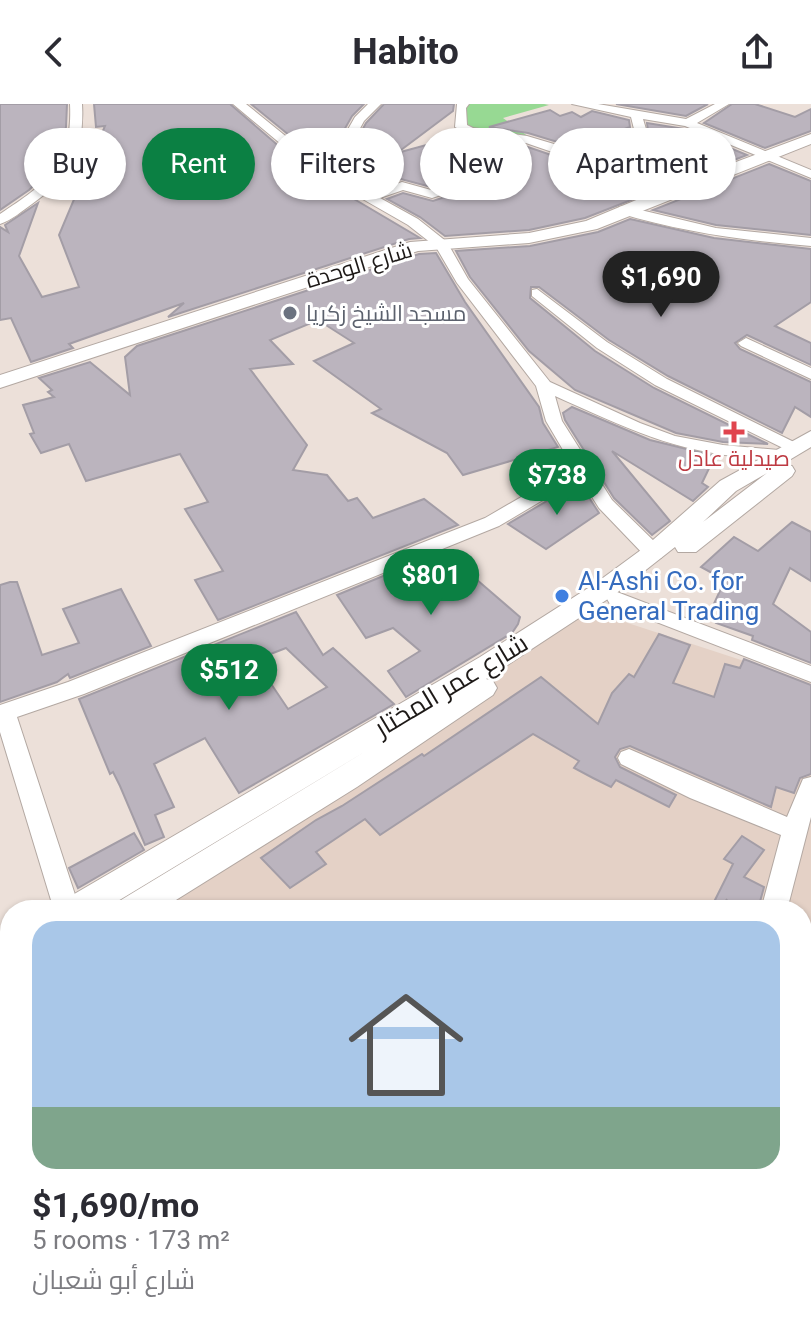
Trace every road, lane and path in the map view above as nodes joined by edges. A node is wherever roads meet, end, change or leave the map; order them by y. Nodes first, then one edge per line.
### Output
1 (76, 104) edge
2 (239, 104) edge
3 (375, 104) edge
4 (463, 104) edge
5 (578, 104) edge
6 (723, 104) edge
7 (637, 116) junction
8 (688, 123) junction
9 (354, 128) edge
10 (463, 128) edge
11 (271, 130) edge
12 (811, 139) edge
13 (532, 141) edge
14 (768, 156) junction
15 (811, 174) edge
16 (377, 200) edge
17 (624, 210) junction
18 (0, 220) edge
19 (811, 242) edge
20 (442, 245) junction
21 (537, 293) dead end
22 (746, 343) dead end
23 (811, 374) edge
24 (0, 382) edge
25 (544, 385) junction
26 (799, 448) edge
27 (582, 469) junction
28 (654, 553) junction
29 (617, 599) junction
30 (811, 674) edge
31 (2, 714) edge
32 (629, 758) dead end
33 (811, 786) edge
34 (794, 830) junction
35 (64, 900) edge
36 (92, 900) edge
37 (148, 900) edge
38 (776, 900) edge

1 - 18 street
2 - 11 street
3 - 9 street
4 - 10 street
5 - 7 street
6 - 8 street
7 - 8 street
7 - 13 street
8 - 14 street
12 - 14 main road, شارع الوحدة
14 - 15 street
14 - 17 main road, شارع الوحدة
16 - 20 street
17 - 19 street
17 - 20 main road, شارع الوحدة
20 - 24 main road, شارع الوحدة
20 - 25 street
21 - 26 street
22 - 23 street
25 - 26 street
25 - 27 street
26 - 28 main road, شارع عمر المختار
26 - 29 main road, شارع عمر المختار
27 - 28 street
27 - 31 street
28 - 36 main road, شارع عمر المختار
29 - 30 street
29 - 37 main road, شارع عمر المختار
31 - 35 street
32 - 34 street
33 - 34 street
34 - 38 street

